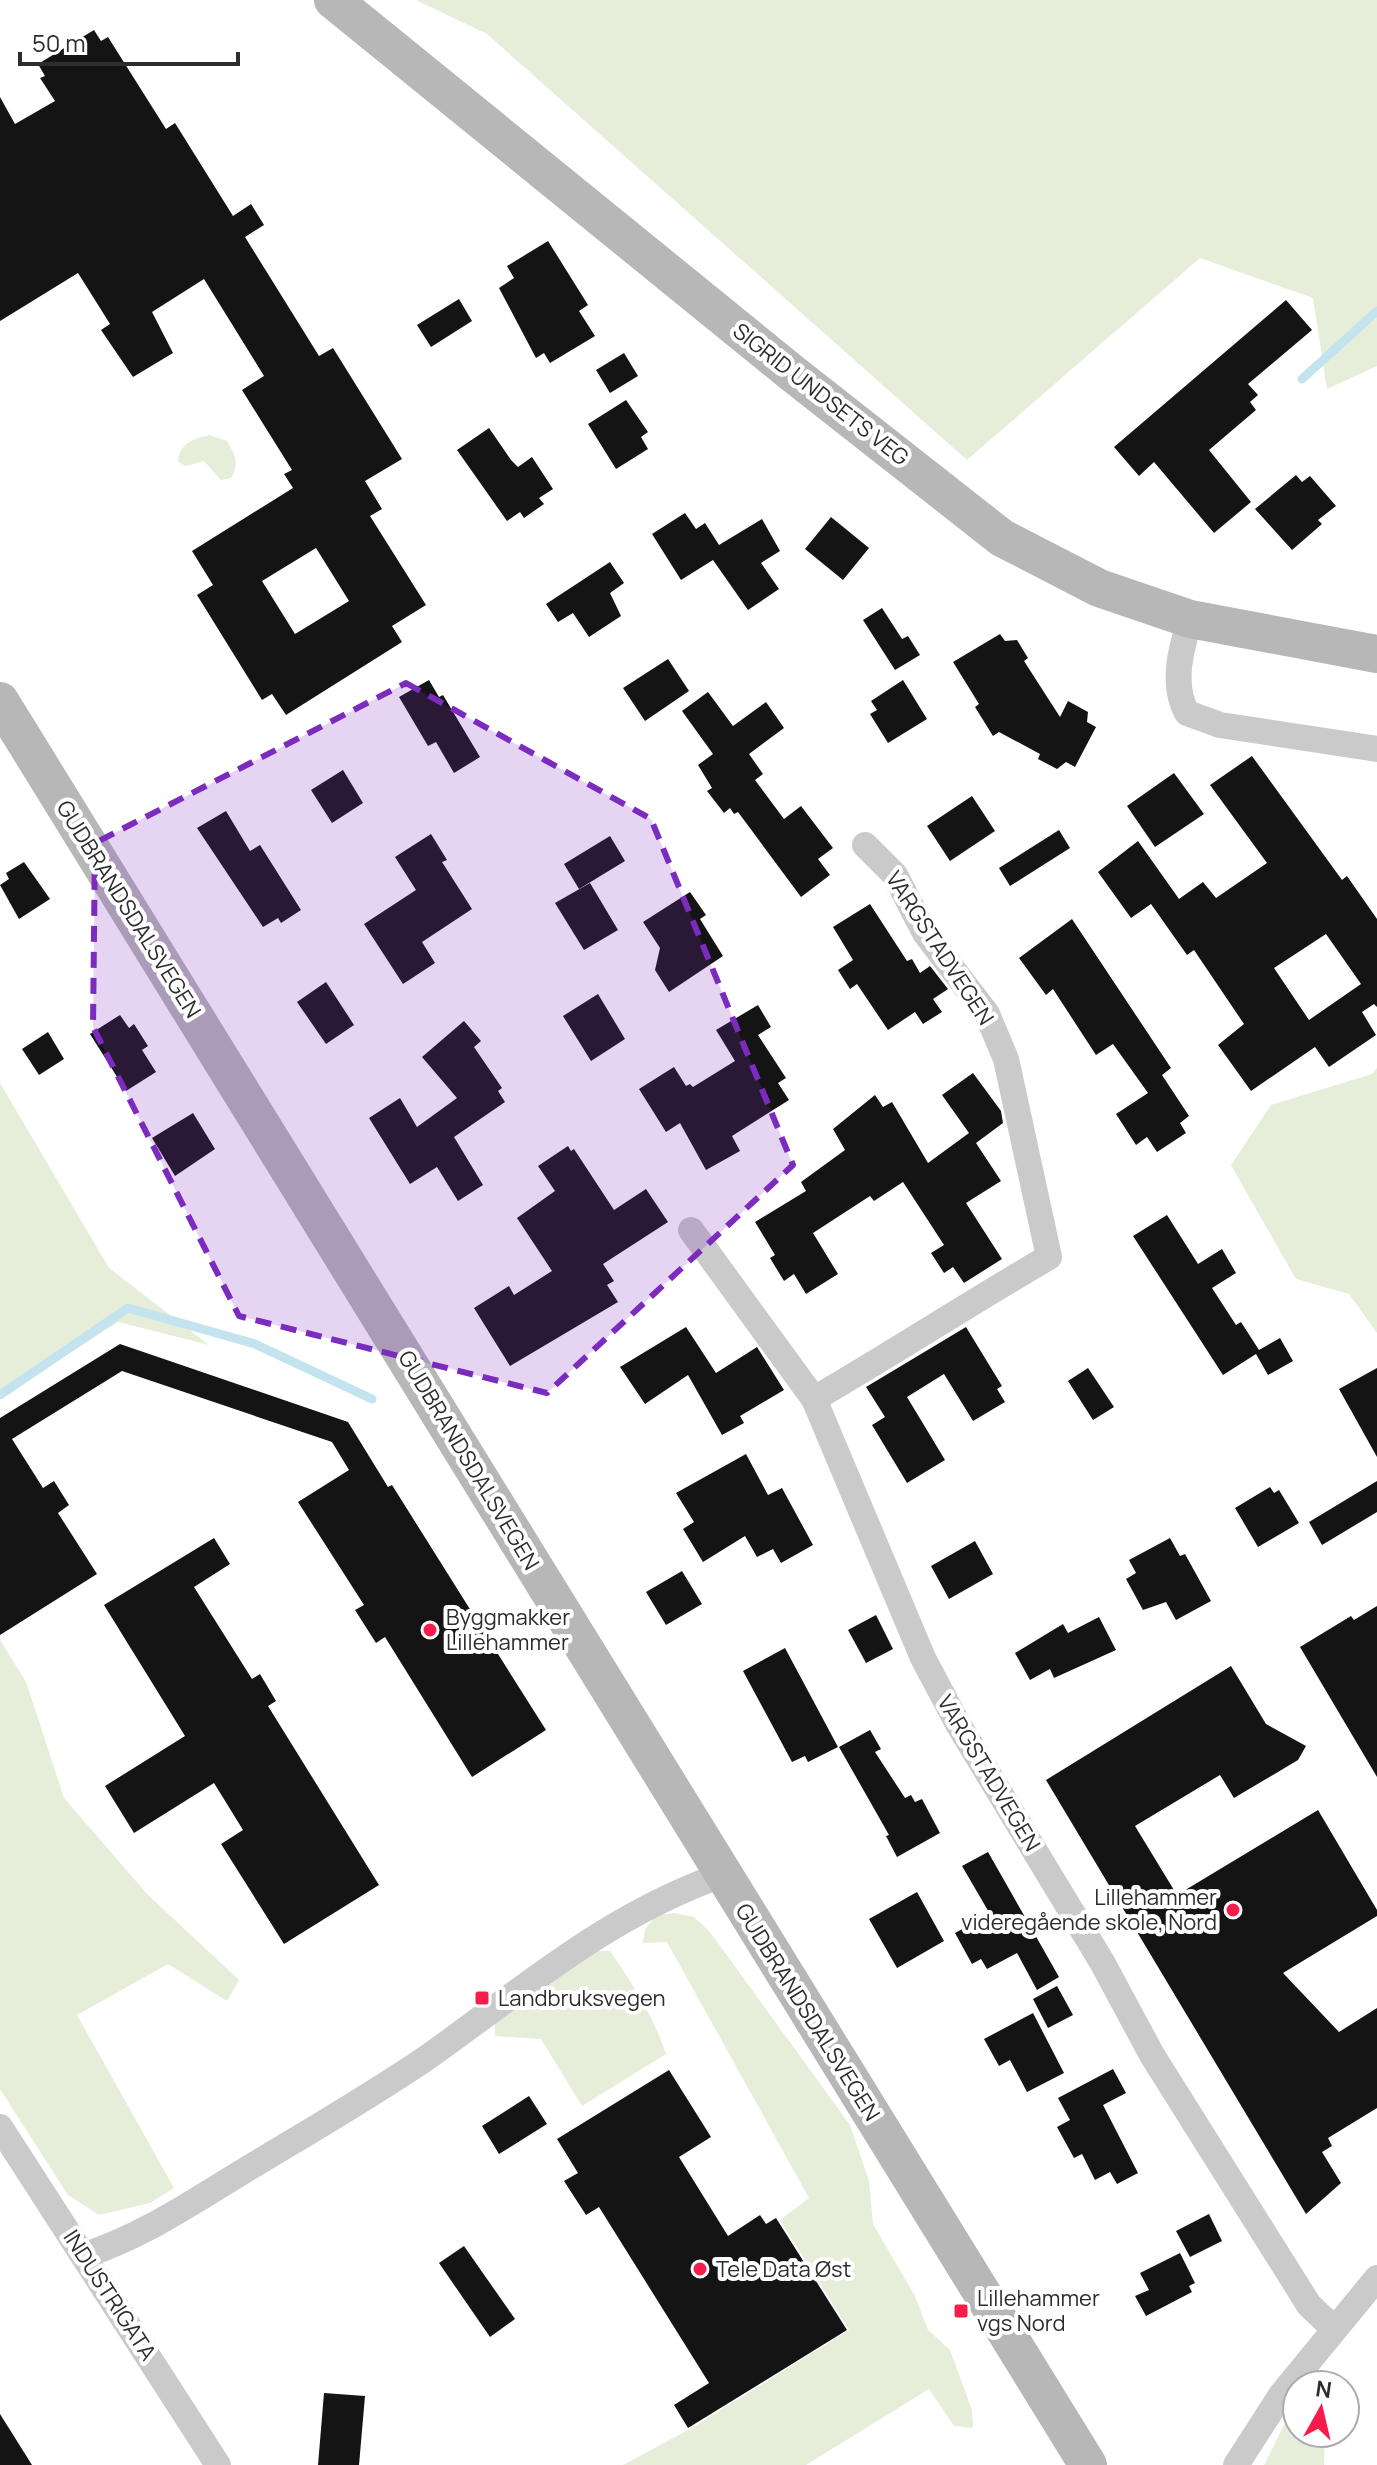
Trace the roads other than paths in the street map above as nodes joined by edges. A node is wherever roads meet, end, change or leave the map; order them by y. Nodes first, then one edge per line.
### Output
1 (333, 0) edge
2 (1190, 619) junction
3 (1377, 654) edge
4 (0, 701) edge
5 (1377, 749) edge
6 (865, 845) dead end
7 (691, 1230) dead end
8 (814, 1399) junction
9 (722, 1875) junction
10 (0, 2127) edge
11 (85, 2255) junction
12 (1377, 2278) edge
13 (1333, 2328) junction
14 (218, 2465) edge
15 (1088, 2465) edge
16 (1236, 2465) edge

1 - 2 main road, SIGRID UNDSETS VEG
2 - 3 main road, SIGRID UNDSETS VEG
2 - 5 street
4 - 9 main road, GUDBRANDSDALSVEGEN
6 - 8 street, VARGSTADVEGEN
7 - 8 street, VARGSTADVEGEN
8 - 13 street, VARGSTADVEGEN
9 - 11 street
9 - 15 main road, GUDBRANDSDALSVEGEN
10 - 11 street, INDUSTRIGATA
11 - 14 street, INDUSTRIGATA
12 - 13 street
13 - 16 street

